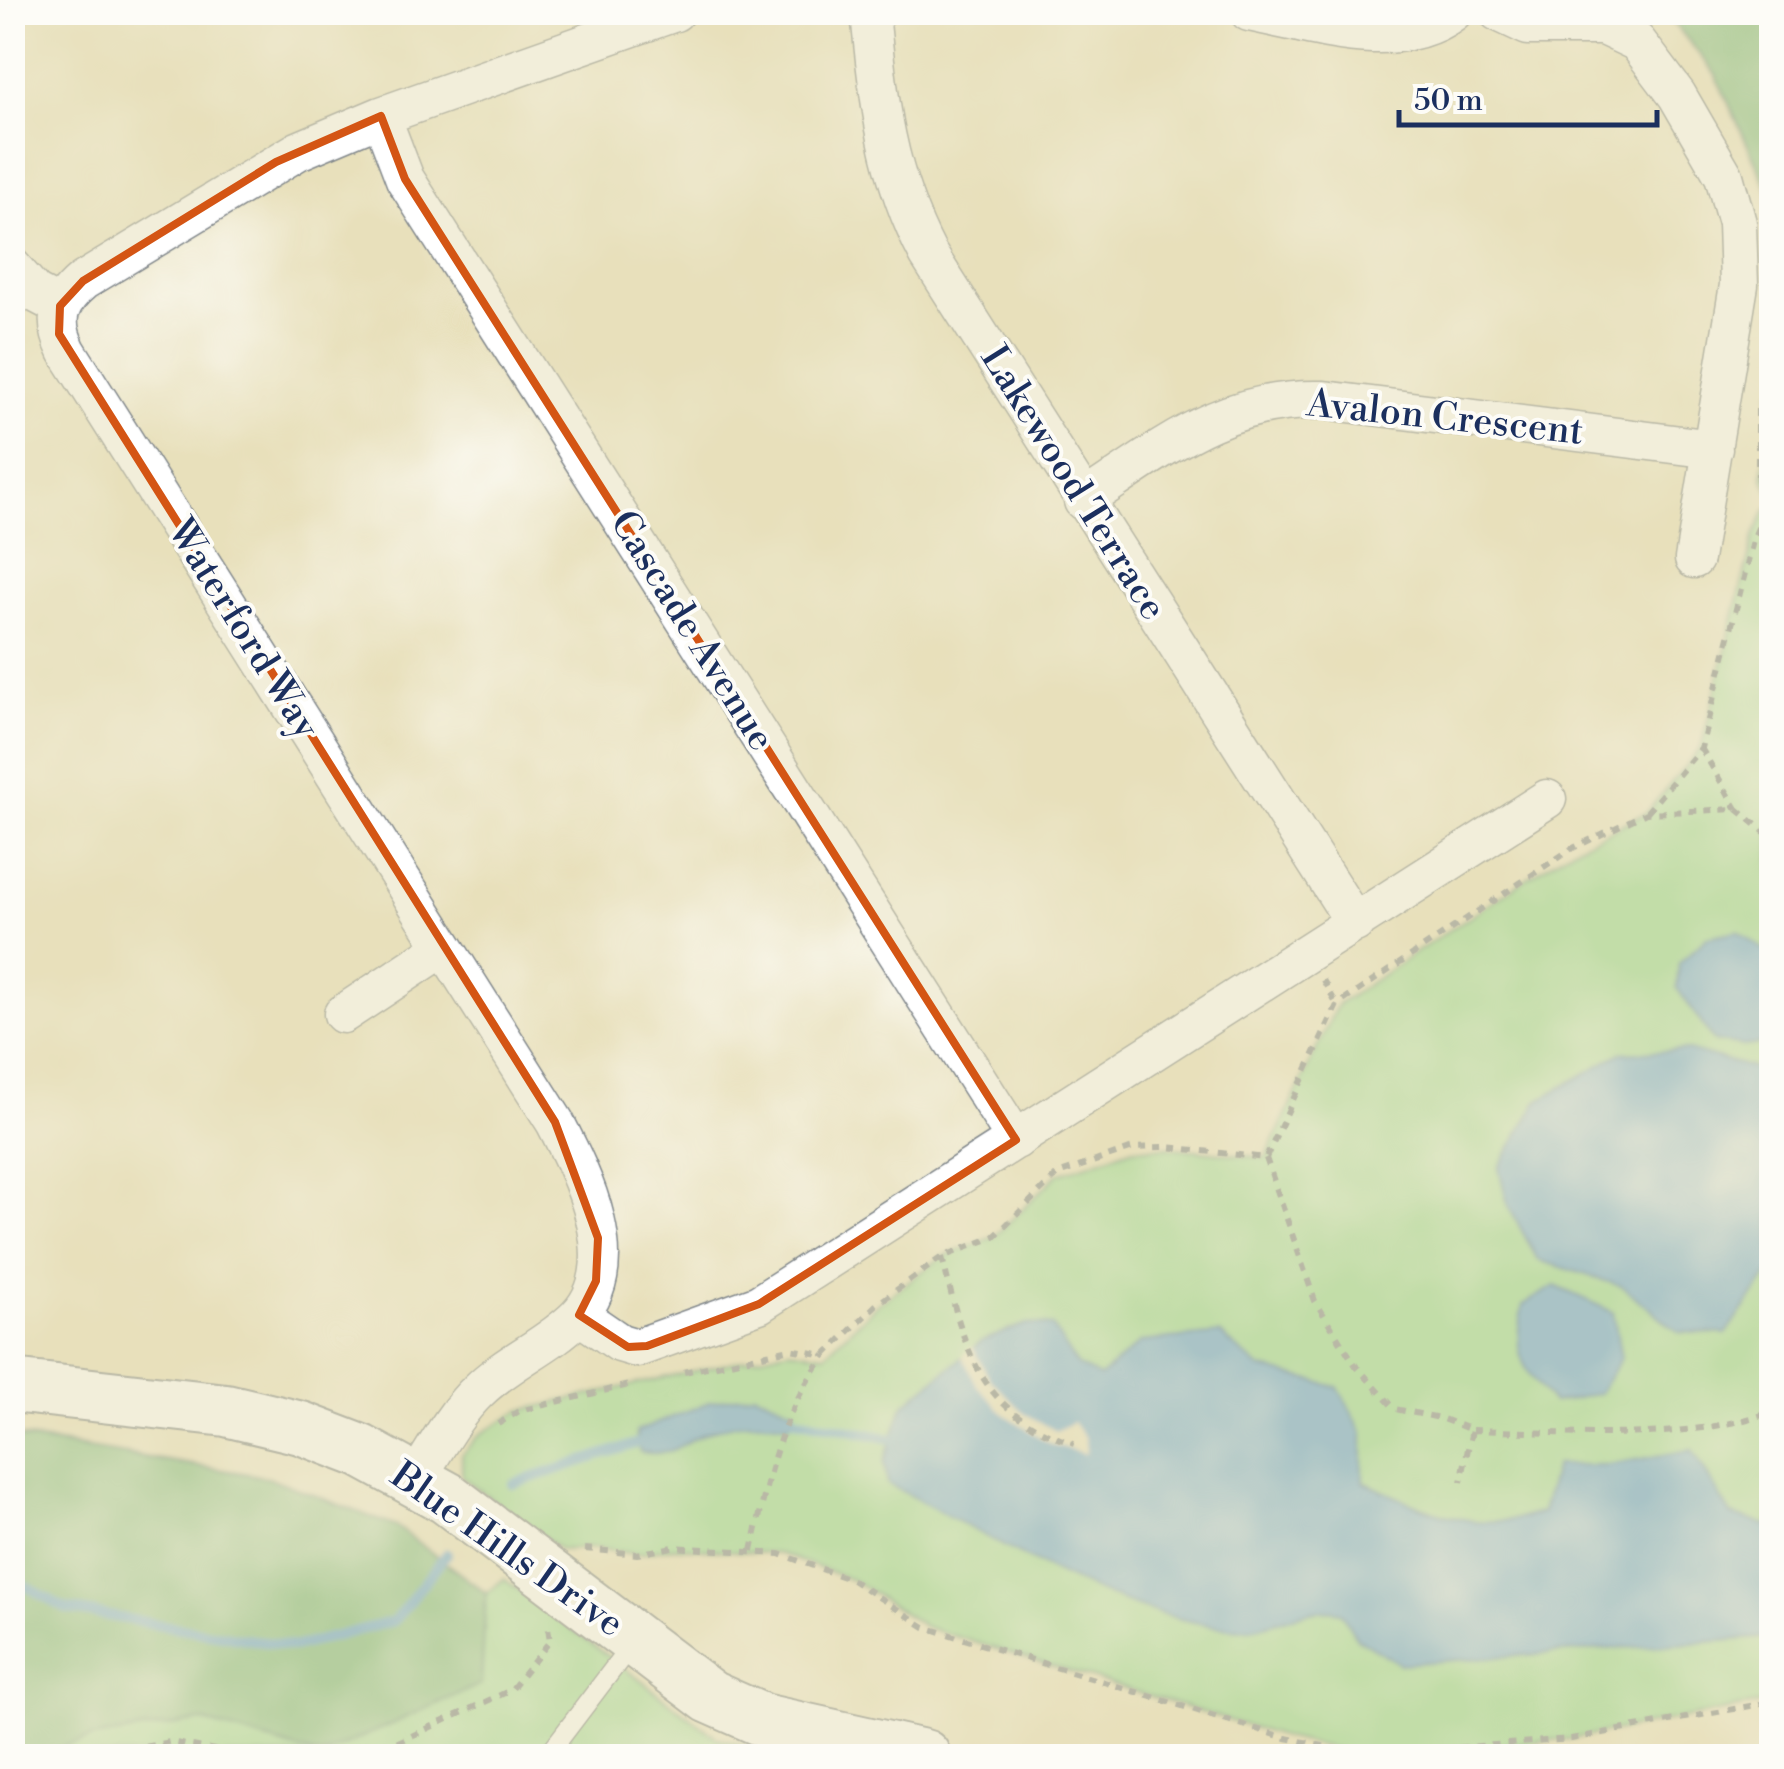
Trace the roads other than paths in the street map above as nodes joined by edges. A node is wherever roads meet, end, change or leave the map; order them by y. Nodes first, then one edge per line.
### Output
1 (675, 12) edge
2 (870, 12) edge
3 (1249, 12) edge
4 (1453, 12) edge
5 (1498, 12) edge
6 (380, 116) junction
7 (12, 267) edge
8 (60, 306) junction
9 (1712, 449) junction
10 (1083, 501) junction
11 (1694, 559) dead end
12 (1546, 799) dead end
13 (1355, 923) junction
14 (444, 947) junction
15 (342, 1014) dead end
16 (1016, 1140) junction
17 (578, 1315) junction
18 (12, 1386) edge
19 (416, 1479) junction
20 (635, 1640) junction
21 (550, 1752) dead end
22 (924, 1756) edge

1 - 6 street
2 - 10 street, Lakewood Terrace
3 - 4 street
5 - 9 street
6 - 8 street
6 - 16 street, Cascade Avenue
7 - 8 street
8 - 14 street, Waterford Way
9 - 10 street, Avalon Crescent
9 - 11 street
10 - 13 street, Lakewood Terrace
12 - 13 street
13 - 16 street
14 - 15 street
14 - 17 street, Waterford Way
16 - 17 street
17 - 19 street, Waterford Way
18 - 19 street, Blue Hills Drive
19 - 20 street, Blue Hills Drive
20 - 21 lane
20 - 22 street, Blue Hills Drive

